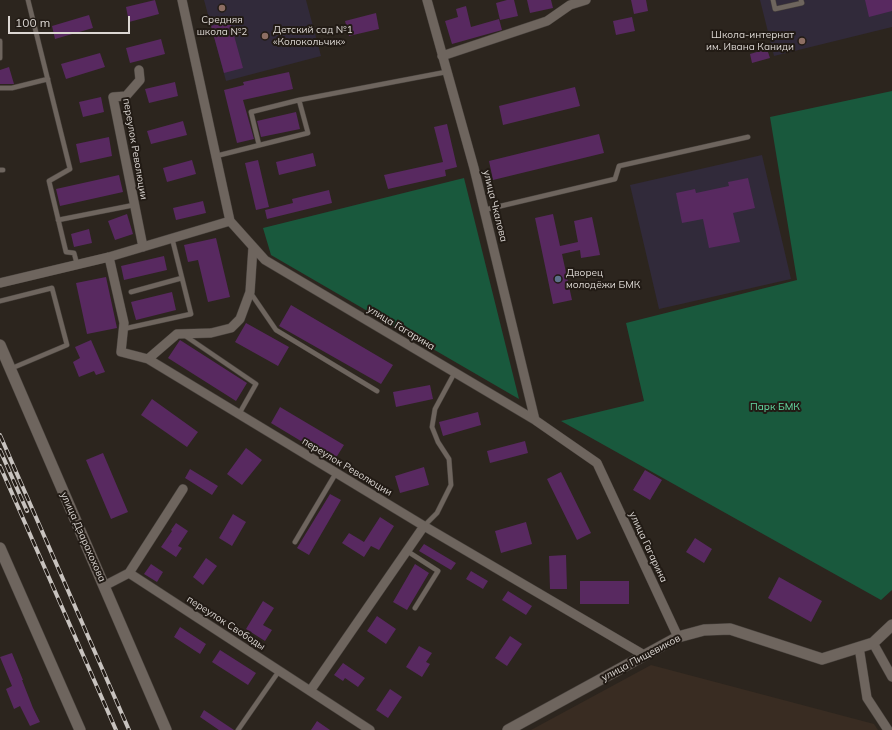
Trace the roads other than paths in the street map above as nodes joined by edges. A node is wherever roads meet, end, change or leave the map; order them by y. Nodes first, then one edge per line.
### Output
1 (28, 0) edge
2 (182, 0) edge
3 (427, 0) edge
4 (586, 0) edge
5 (773, 0) edge
6 (801, 0) edge
7 (569, 3) edge
8 (0, 41) edge
9 (442, 56) junction
10 (0, 58) edge
11 (139, 70) dead end
12 (446, 72) junction
13 (48, 79) junction
14 (0, 88) edge
15 (299, 100) junction
16 (748, 137) dead end
17 (259, 145) junction
18 (216, 156) junction
19 (134, 205) junction
20 (484, 210) junction
21 (58, 220) junction
22 (230, 221) junction
23 (172, 238) junction
24 (143, 247) junction
25 (253, 247) junction
26 (109, 257) junction
27 (77, 264) junction
28 (182, 278) junction
29 (0, 283) edge
30 (131, 292) dead end
31 (250, 292) junction
32 (0, 301) edge
33 (123, 329) junction
34 (182, 334) junction
35 (0, 345) edge
36 (148, 359) junction
37 (10, 369) junction
38 (455, 372) junction
39 (377, 391) dead end
40 (239, 414) junction
41 (535, 420) junction
42 (336, 473) junction
43 (183, 489) dead end
44 (424, 526) junction
45 (295, 542) dead end
46 (407, 550) junction
47 (1, 551) edge
48 (129, 573) junction
49 (104, 586) junction
50 (415, 608) dead end
51 (892, 625) edge
52 (678, 637) junction
53 (873, 643) junction
54 (859, 647) junction
55 (644, 655) junction
56 (279, 671) junction
57 (892, 677) edge
58 (310, 691) junction
59 (80, 730) edge
60 (166, 730) edge
61 (238, 730) edge
62 (370, 730) edge
63 (508, 730) edge
64 (888, 730) edge

1 - 13 lane
2 - 18 street, улица Гагарина
3 - 9 street, улица Чкалова
4 - 7 street
5 - 6 lane
7 - 9 street
8 - 10 lane
9 - 12 street, улица Чкалова
11 - 19 street, переулок Революции
12 - 15 lane
12 - 20 street, улица Чкалова
13 - 14 lane
13 - 21 lane
15 - 17 lane
15 - 17 lane
16 - 20 lane
17 - 18 lane
18 - 22 street, улица Гагарина
19 - 21 lane
19 - 24 street, переулок Революции
20 - 41 street, улица Чкалова
21 - 27 lane
22 - 23 street
22 - 25 street, улица Гагарина
23 - 24 street
23 - 28 lane
24 - 26 street
25 - 31 street
25 - 38 street, улица Гагарина
26 - 27 street
26 - 33 street, переулок Революции
27 - 29 street
28 - 30 lane
28 - 33 lane
31 - 34 street
31 - 39 lane
32 - 37 lane
33 - 36 street, переулок Революции
34 - 36 street
34 - 40 lane
35 - 37 street, улица Дзарахохова
36 - 40 street, переулок Революции
37 - 49 street, улица Дзарахохова
38 - 41 street, улица Гагарина
38 - 44 lane
40 - 42 street, переулок Революции
41 - 52 street, улица Гагарина
42 - 44 street, переулок Революции
42 - 45 lane
43 - 48 street
44 - 46 street
44 - 55 street, переулок Революции
46 - 50 lane
46 - 58 street
47 - 59 street
48 - 49 street
48 - 56 street, переулок Свободы
49 - 60 street, улица Дзарахохова
51 - 53 street, улица Пищевиков
52 - 54 street, улица Пищевиков
52 - 55 street, улица Пищевиков
53 - 54 street, улица Пищевиков
53 - 57 street
54 - 64 street
55 - 63 street, улица Пищевиков
56 - 58 street, переулок Свободы
56 - 61 lane
58 - 62 street, переулок Свободы

